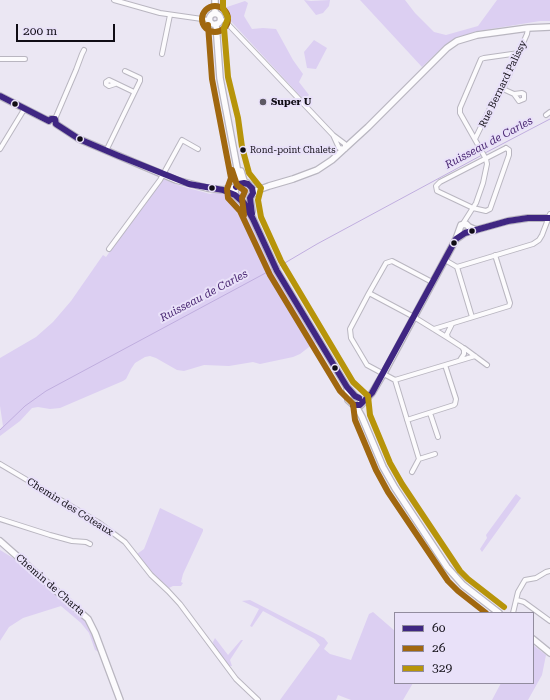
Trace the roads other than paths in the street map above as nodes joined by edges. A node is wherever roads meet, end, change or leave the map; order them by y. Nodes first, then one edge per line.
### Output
1 (114, 0) edge
2 (215, 0) edge
3 (215, 13) junction
4 (170, 15) junction
5 (220, 19) junction
6 (209, 20) junction
7 (216, 24) junction
8 (550, 27) edge
9 (528, 28) junction
10 (84, 50) dead end
11 (519, 53) junction
12 (162, 54) dead end
13 (25, 59) dead end
14 (0, 60) edge
15 (125, 71) dead end
16 (116, 84) dead end
17 (503, 89) junction
18 (134, 92) junction
19 (514, 94) dead end
20 (0, 96) edge
21 (25, 108) junction
22 (54, 121) junction
23 (475, 140) junction
24 (343, 147) junction
25 (0, 149) edge
26 (198, 149) dead end
27 (234, 149) junction
28 (106, 151) junction
29 (486, 159) junction
30 (163, 174) junction
31 (249, 185) junction
32 (237, 186) junction
33 (269, 186) junction
34 (223, 190) junction
35 (235, 196) junction
36 (251, 197) junction
37 (242, 201) junction
38 (473, 208) junction
39 (550, 216) edge
40 (254, 219) junction
41 (465, 227) junction
42 (110, 249) dead end
43 (495, 256) junction
44 (445, 260) junction
45 (457, 267) junction
46 (432, 282) junction
47 (369, 293) junction
48 (414, 317) junction
49 (472, 317) junction
50 (454, 322) junction
51 (434, 329) junction
52 (448, 338) junction
53 (462, 347) junction
54 (475, 356) junction
55 (459, 361) junction
56 (445, 365) junction
57 (487, 365) dead end
58 (383, 374) junction
59 (395, 380) junction
60 (348, 387) junction
61 (348, 397) junction
62 (358, 402) junction
63 (430, 413) junction
64 (407, 420) junction
65 (438, 437) dead end
66 (435, 454) dead end
67 (419, 459) junction
68 (0, 464) edge
69 (412, 472) dead end
70 (0, 520) edge
71 (0, 541) edge
72 (90, 544) dead end
73 (550, 571) edge
74 (517, 600) junction
75 (498, 612) edge
76 (513, 612) edge
77 (550, 621) edge
78 (534, 640) edge
79 (550, 653) edge
80 (120, 700) edge
81 (258, 700) edge

1 - 4 street
2 - 3 street
3 - 5 street
3 - 6 street
4 - 6 street
4 - 12 street
5 - 7 street
5 - 24 street
6 - 7 street
7 - 27 street
8 - 9 street
9 - 11 street, Rue Bernard Palissy
9 - 24 street
10 - 22 street
11 - 17 street, Rue Bernard Palissy
11 - 23 street
13 - 14 street
15 - 18 street
16 - 18 street
17 - 19 street
17 - 23 street, Rue Bernard Palissy
18 - 28 street
20 - 21 street
21 - 22 street
21 - 25 street
22 - 28 street
23 - 29 street
24 - 33 street
26 - 30 street
27 - 31 street
27 - 32 street
28 - 30 street
29 - 38 street
29 - 38 street
29 - 38 street
30 - 34 street
30 - 42 street
31 - 32 street
31 - 33 street
31 - 36 street
32 - 34 street
32 - 35 street
33 - 36 street
34 - 35 street
35 - 37 street
36 - 37 street
36 - 40 street
37 - 40 street
38 - 41 street
39 - 41 street
39 - 43 street
40 - 60 street
41 - 44 street
43 - 45 street
43 - 49 street
44 - 45 street
44 - 46 street
45 - 49 street
46 - 47 street
46 - 48 street
47 - 48 street
47 - 58 street
48 - 51 street
48 - 58 street
49 - 50 street
50 - 51 street
50 - 52 street
51 - 52 street
52 - 53 street
53 - 54 street
53 - 55 street
54 - 55 street
54 - 57 street
55 - 56 street
56 - 59 street
56 - 63 street
58 - 59 street
58 - 62 street
59 - 64 street
60 - 61 street
60 - 62 street
61 - 62 street
61 - 62 street
62 - 75 street
63 - 64 street
63 - 65 street
64 - 67 street
66 - 67 street
67 - 69 street
68 - 81 street, Chemin des Coteaux
70 - 72 street
71 - 80 street, Chemin de Charta
73 - 74 street
74 - 76 street
74 - 77 street
78 - 79 street

